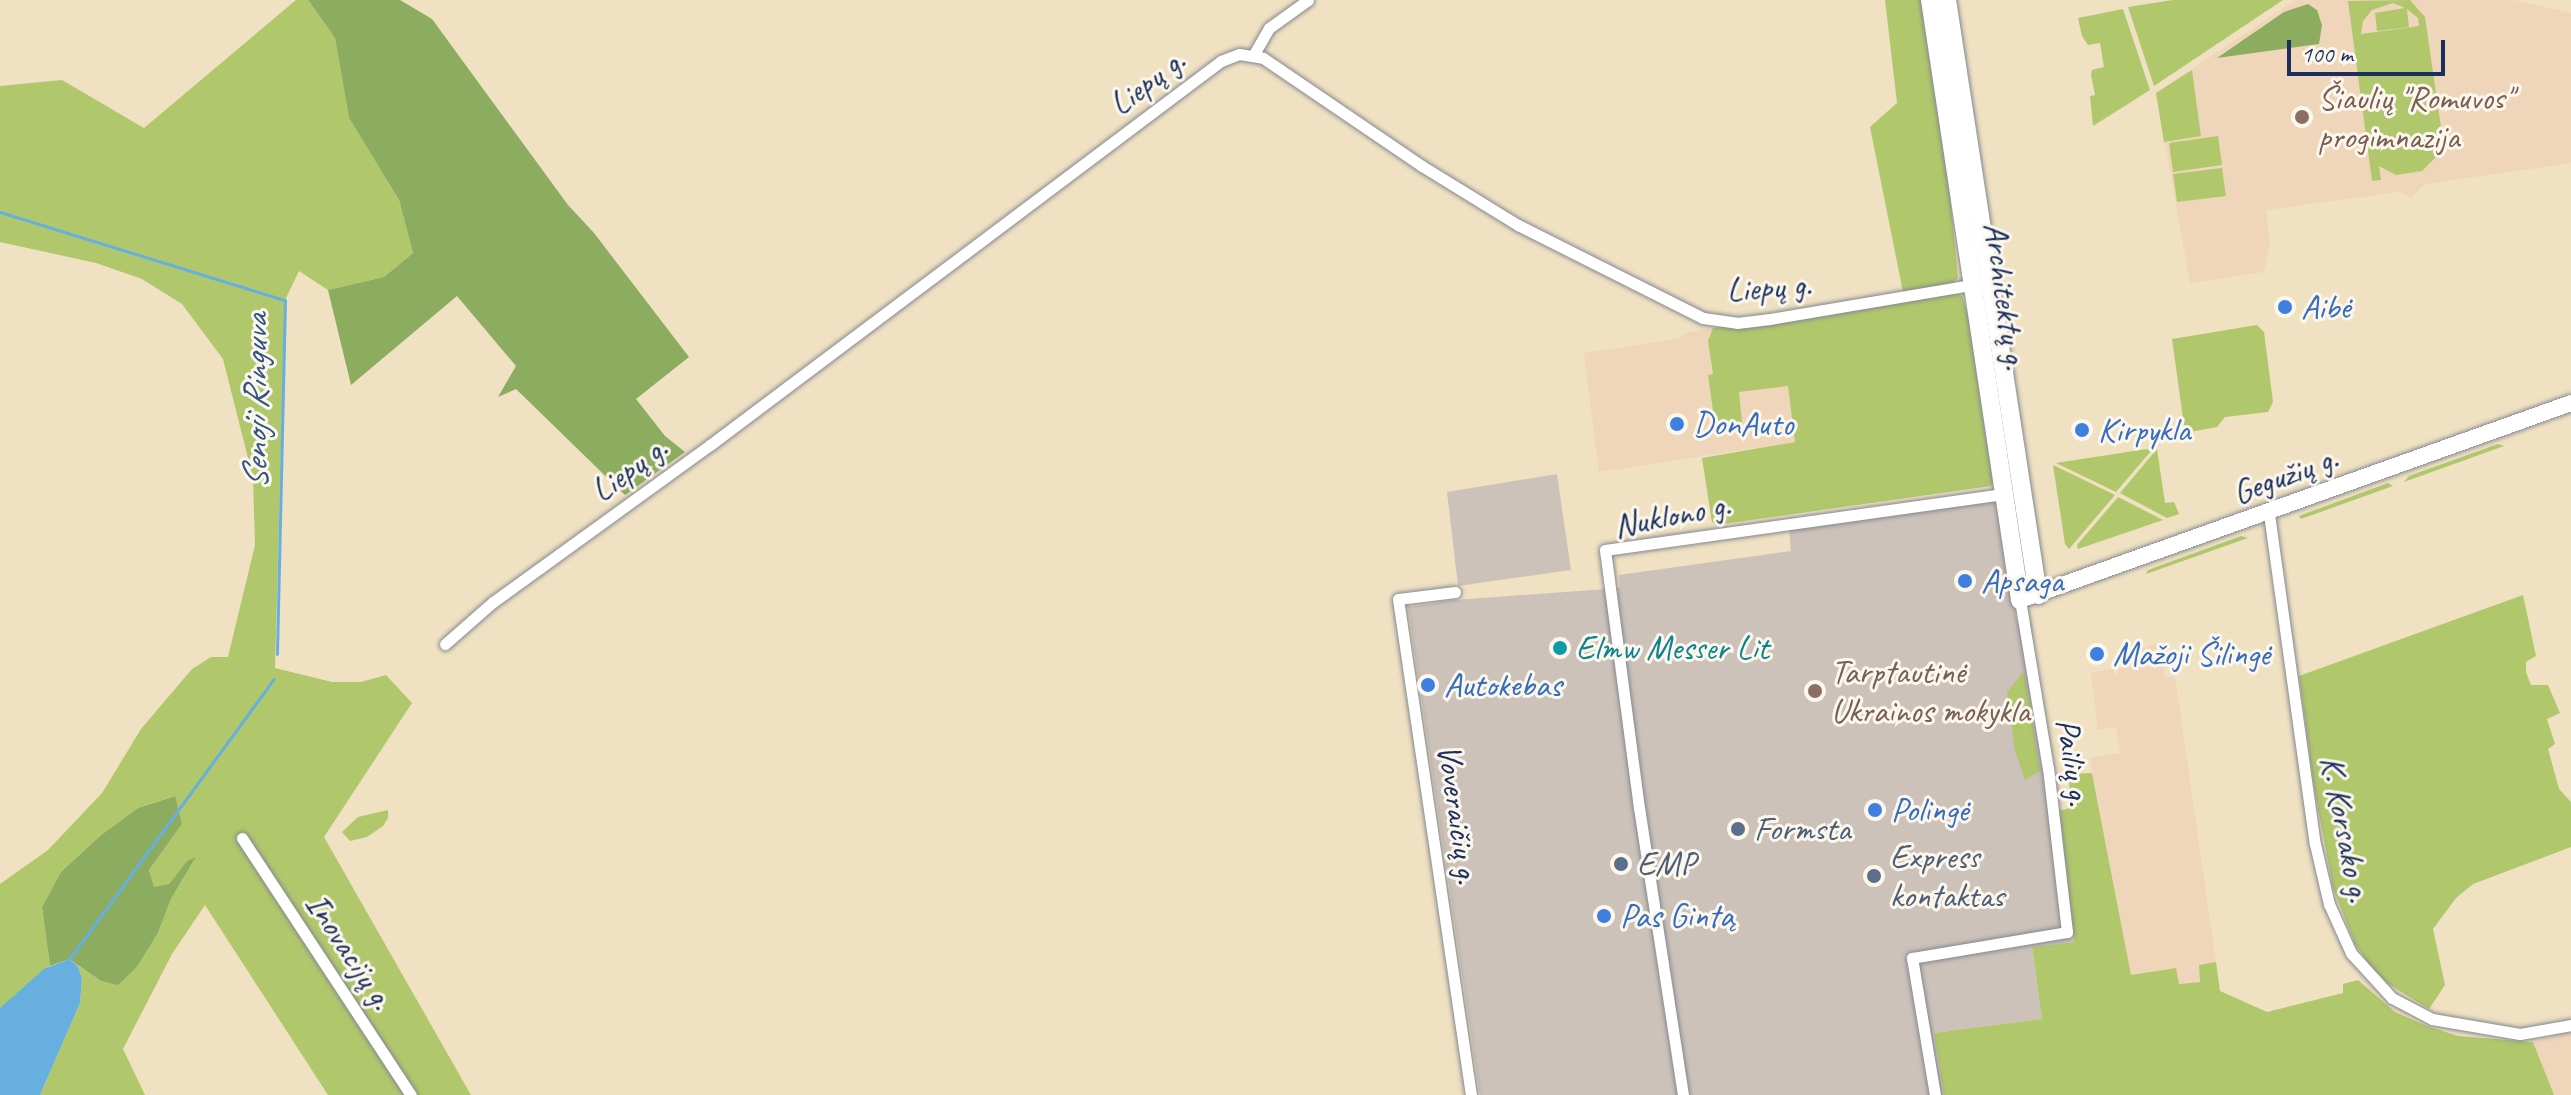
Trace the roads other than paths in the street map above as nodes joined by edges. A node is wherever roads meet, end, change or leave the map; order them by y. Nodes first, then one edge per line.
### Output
1 (1308, 0) edge
2 (1930, 0) edge
3 (1947, 0) edge
4 (1254, 54) junction
5 (1955, 106) junction
6 (1972, 285) junction
7 (2571, 403) edge
8 (2003, 494) junction
9 (2269, 514) junction
10 (1455, 592) dead end
11 (2038, 595) junction
12 (2020, 600) junction
13 (445, 644) dead end
14 (242, 838) dead end
15 (2571, 1025) edge
16 (411, 1095) edge
17 (1471, 1095) edge
18 (1683, 1095) edge
19 (1935, 1095) edge

1 - 4 street
2 - 5 main road, Architektų g.
3 - 5 main road, Architektų g.
4 - 6 street, Liepų g.
4 - 13 street, Liepų g.
5 - 6 main road, Architektų g.
5 - 11 main road, Architektų g.
6 - 8 main road, Architektų g.
7 - 9 main road, Gegužių g.
8 - 12 main road, Architektų g.
8 - 18 street, Nuklono g.
9 - 11 main road, Gegužių g.
9 - 15 street, K. Korsako g.
10 - 17 street, Voveraičių g.
11 - 12 main road, Gegužių g.
12 - 19 street, Pailių g.
14 - 16 street, Inovacijų g.

